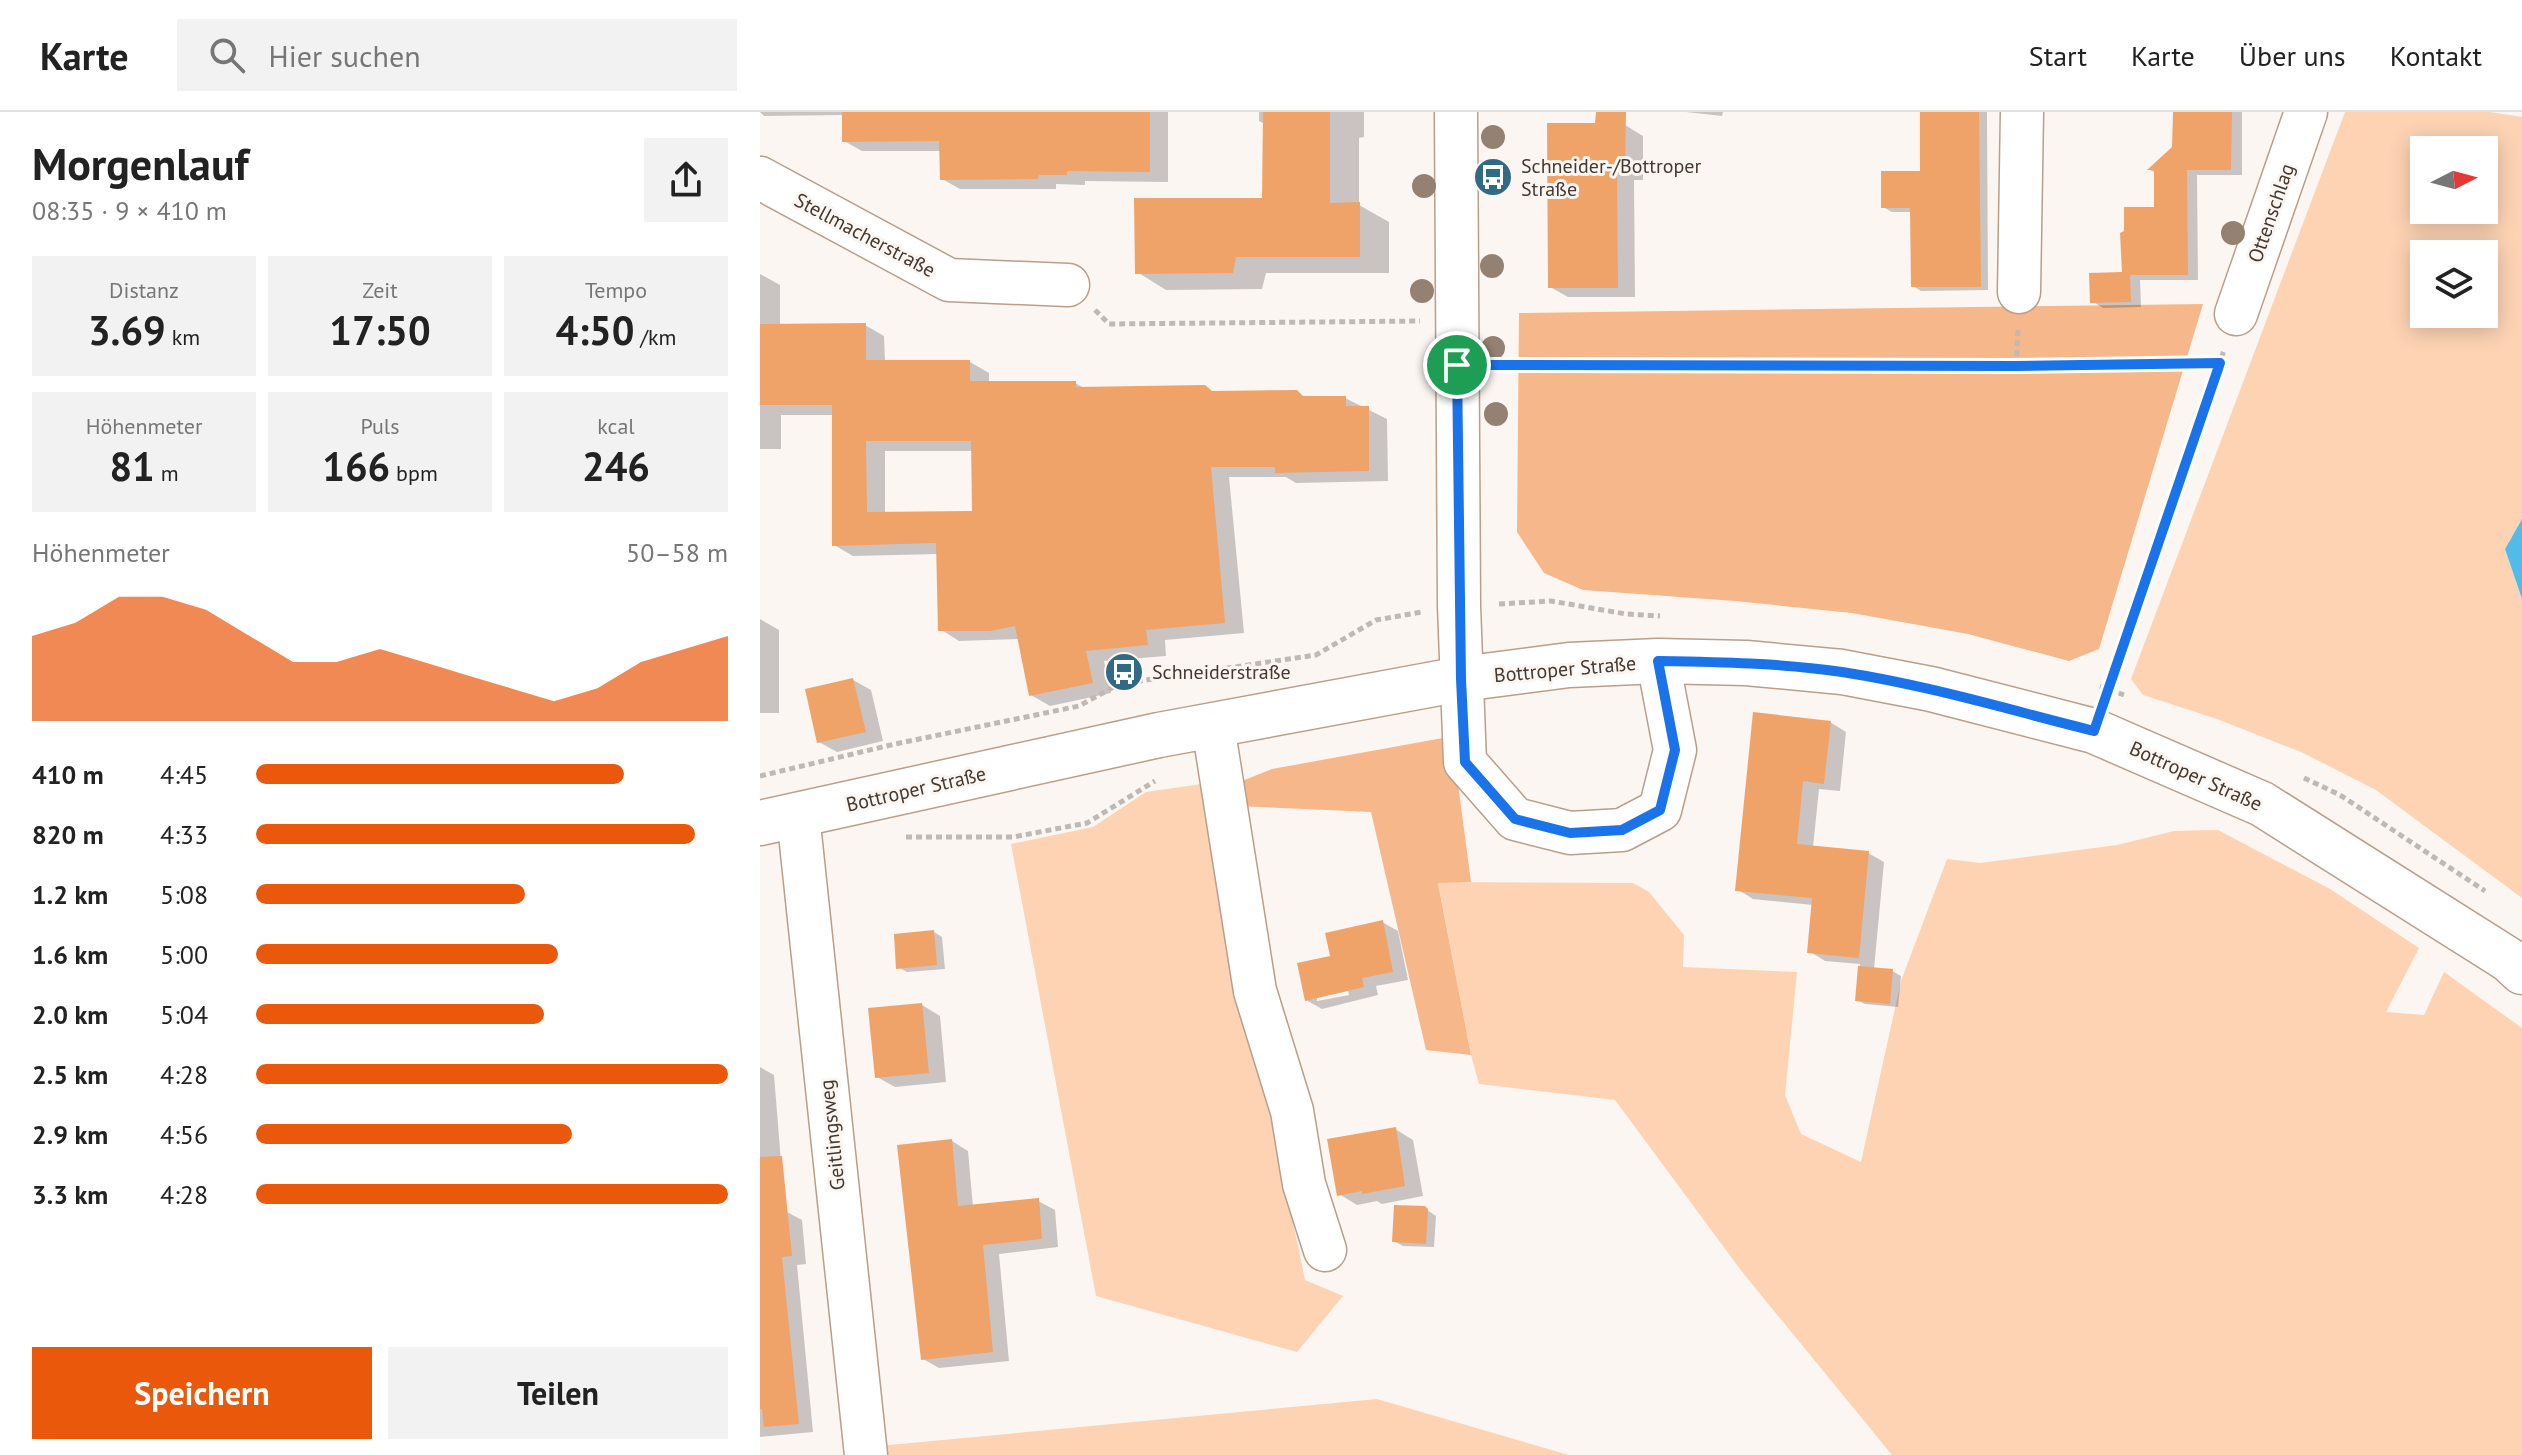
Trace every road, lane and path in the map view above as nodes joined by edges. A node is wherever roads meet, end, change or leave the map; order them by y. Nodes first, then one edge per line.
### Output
1 (1456, 112) edge
2 (2022, 112) edge
3 (2306, 112) edge
4 (760, 178) edge
5 (1068, 285) joint
6 (2019, 292) dead end
7 (2236, 314) dead end
8 (1457, 320) junction
9 (1457, 365) junction
10 (1658, 661) junction
11 (1461, 679) junction
12 (1213, 726) junction
13 (2094, 731) junction
14 (779, 819) edge
15 (2522, 972) edge
16 (1325, 1250) dead end
17 (866, 1455) edge

1 - 8 street
2 - 6 street
3 - 7 street, Ottenschlag
4 - 5 street, Stellmacherstraße
5 - 8 path
8 - 9 street
9 - 11 street
9 - 13 path
10 - 11 main road, Bottroper Straße
10 - 11 street
10 - 13 main road, Bottroper Straße
11 - 12 main road, Bottroper Straße
12 - 14 main road, Bottroper Straße
12 - 16 street
13 - 15 main road, Bottroper Straße
14 - 17 street, Geitlingsweg

